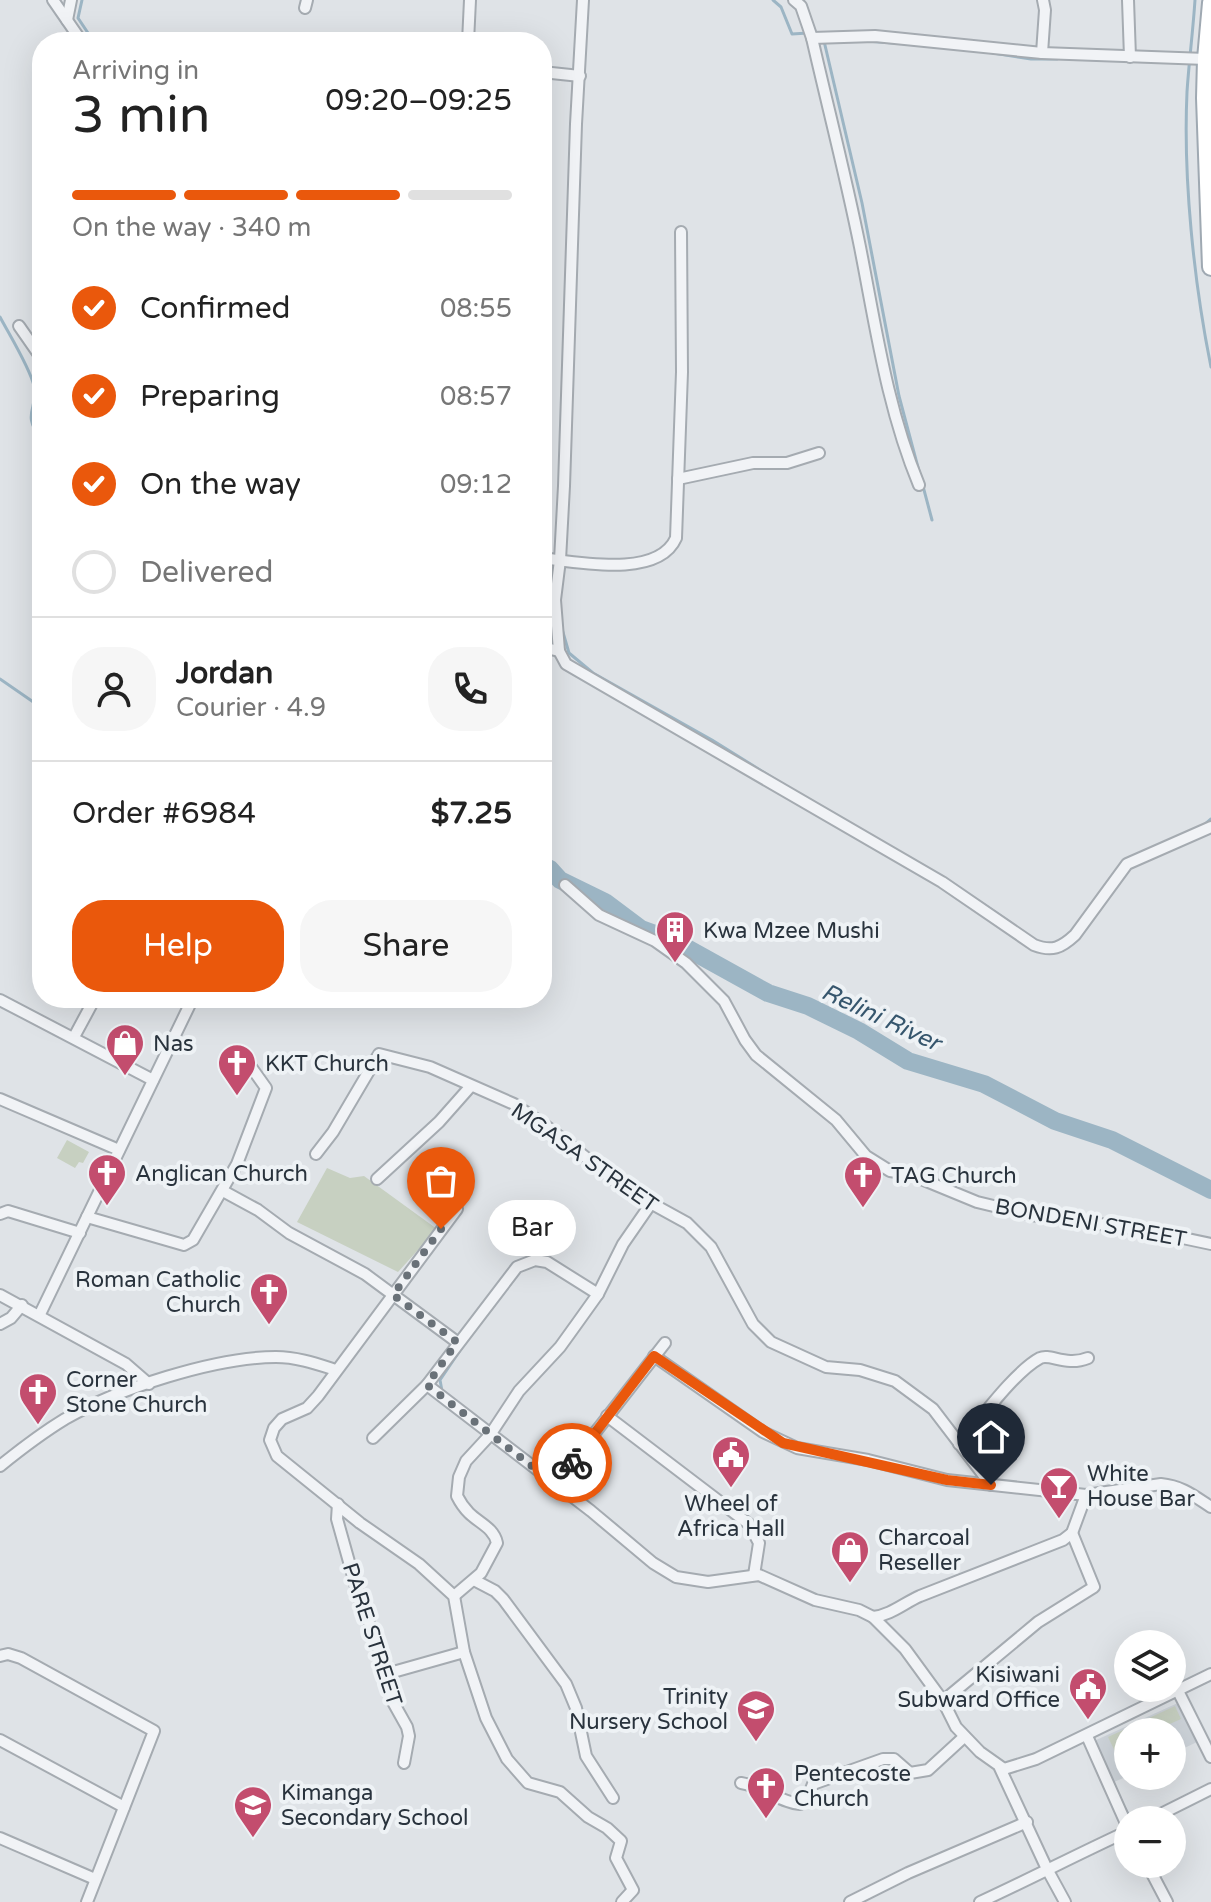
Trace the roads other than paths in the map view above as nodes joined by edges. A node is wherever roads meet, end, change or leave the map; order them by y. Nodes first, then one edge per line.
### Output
1 (53, 0) edge
2 (71, 0) edge
3 (470, 0) edge
4 (583, 0) edge
5 (794, 0) edge
6 (1043, 0) edge
7 (1128, 0) edge
8 (1211, 3) edge
9 (67, 20) junction
10 (75, 32) edge
11 (468, 32) edge
12 (812, 38) junction
13 (1042, 53) junction
14 (1130, 57) junction
15 (1206, 59) junction
16 (552, 73) edge
17 (580, 76) junction
18 (681, 232) dead end
19 (1211, 267) edge
20 (19, 326) dead end
21 (32, 345) edge
22 (819, 453) dead end
23 (678, 479) junction
24 (919, 485) dead end
25 (552, 559) edge
26 (560, 560) junction
27 (552, 649) edge
28 (559, 651) junction
29 (1211, 827) edge
30 (565, 885) dead end
31 (0, 1000) edge
32 (90, 1008) edge
33 (188, 1008) edge
34 (74, 1037) junction
35 (251, 1067) dead end
36 (153, 1080) junction
37 (470, 1087) junction
38 (0, 1099) edge
39 (119, 1150) junction
40 (316, 1154) dead end
41 (377, 1179) dead end
42 (223, 1191) junction
43 (650, 1205) junction
44 (457, 1209) dead end
45 (0, 1214) edge
46 (87, 1217) junction
47 (80, 1233) junction
48 (1211, 1244) edge
49 (598, 1294) junction
50 (0, 1295) edge
51 (393, 1295) junction
52 (22, 1305) junction
53 (40, 1314) junction
54 (0, 1324) edge
55 (457, 1342) junction
56 (665, 1343) dead end
57 (654, 1356) junction
58 (1088, 1358) dead end
59 (336, 1370) junction
60 (149, 1384) junction
61 (427, 1385) junction
62 (607, 1416) junction
63 (490, 1435) junction
64 (373, 1438) dead end
65 (959, 1444) junction
66 (0, 1466) edge
67 (555, 1484) junction
68 (991, 1485) junction
69 (1086, 1495) junction
70 (338, 1504) junction
71 (1211, 1507) edge
72 (1072, 1533) junction
73 (754, 1575) junction
74 (474, 1580) junction
75 (454, 1596) junction
76 (873, 1617) junction
77 (464, 1652) junction
78 (0, 1656) edge
79 (386, 1674) junction
80 (1211, 1674) edge
81 (1186, 1687) edge
82 (943, 1701) junction
83 (1156, 1702) edge
84 (1184, 1702) edge
85 (1087, 1736) junction
86 (964, 1737) junction
87 (0, 1740) edge
88 (1211, 1757) edge
89 (404, 1763) dead end
90 (1000, 1768) junction
91 (741, 1783) dead end
92 (1211, 1789) edge
93 (613, 1798) dead end
94 (1118, 1806) edge
95 (1177, 1806) edge
96 (124, 1807) junction
97 (1027, 1822) junction
98 (0, 1838) edge
99 (1114, 1838) edge
100 (1047, 1869) junction
101 (1154, 1878) edge
102 (95, 1879) junction
103 (87, 1902) edge
104 (622, 1902) edge
105 (850, 1902) edge
106 (980, 1902) edge
107 (1065, 1902) edge
108 (1167, 1902) edge

1 - 9 street
2 - 9 street
3 - 11 street
4 - 17 street
5 - 12 street
6 - 13 street
7 - 14 street
8 - 15 main road
9 - 10 street
12 - 13 street
12 - 24 street
13 - 14 street
14 - 15 street
15 - 19 main road
16 - 17 street
17 - 26 street
18 - 23 street
20 - 21 street
22 - 23 street
23 - 26 street
25 - 26 street
26 - 28 street
27 - 28 street
28 - 29 street
30 - 48 street, BONDENI STREET
31 - 34 street
32 - 34 street
33 - 36 street
34 - 36 street
35 - 42 street
36 - 39 street
37 - 40 street, MGASA STREET
37 - 41 street
37 - 43 street, MGASA STREET
38 - 39 street
39 - 46 street
42 - 46 street
42 - 51 street
43 - 49 street
43 - 65 street, MGASA STREET
44 - 51 street
45 - 47 street
46 - 47 street
47 - 53 street
49 - 55 street
49 - 63 street
50 - 52 street
51 - 55 street
51 - 59 street
52 - 53 street
52 - 54 street
53 - 60 street
55 - 61 street
56 - 57 street
57 - 62 street
57 - 68 street
58 - 65 street
59 - 60 street
59 - 70 street
60 - 66 street
61 - 63 street
61 - 64 street
62 - 67 street
62 - 73 street
63 - 67 street
63 - 74 street
65 - 68 street, MGASA STREET
67 - 73 street
68 - 69 street
69 - 71 street
69 - 72 street
70 - 75 street
70 - 79 street, PARE STREET
72 - 76 street
72 - 82 street
73 - 76 street
74 - 75 street
74 - 93 street
75 - 77 street
76 - 82 street
77 - 79 street
77 - 104 street
78 - 96 street
79 - 89 street, PARE STREET
80 - 81 street
82 - 86 street
83 - 85 street
84 - 88 street
85 - 90 street
85 - 94 street
86 - 90 street
86 - 91 street
87 - 96 street
90 - 97 street
92 - 95 street
96 - 102 street
97 - 100 street
97 - 105 street
98 - 102 street
99 - 100 street
100 - 106 street
100 - 107 street
101 - 108 street
102 - 103 street

